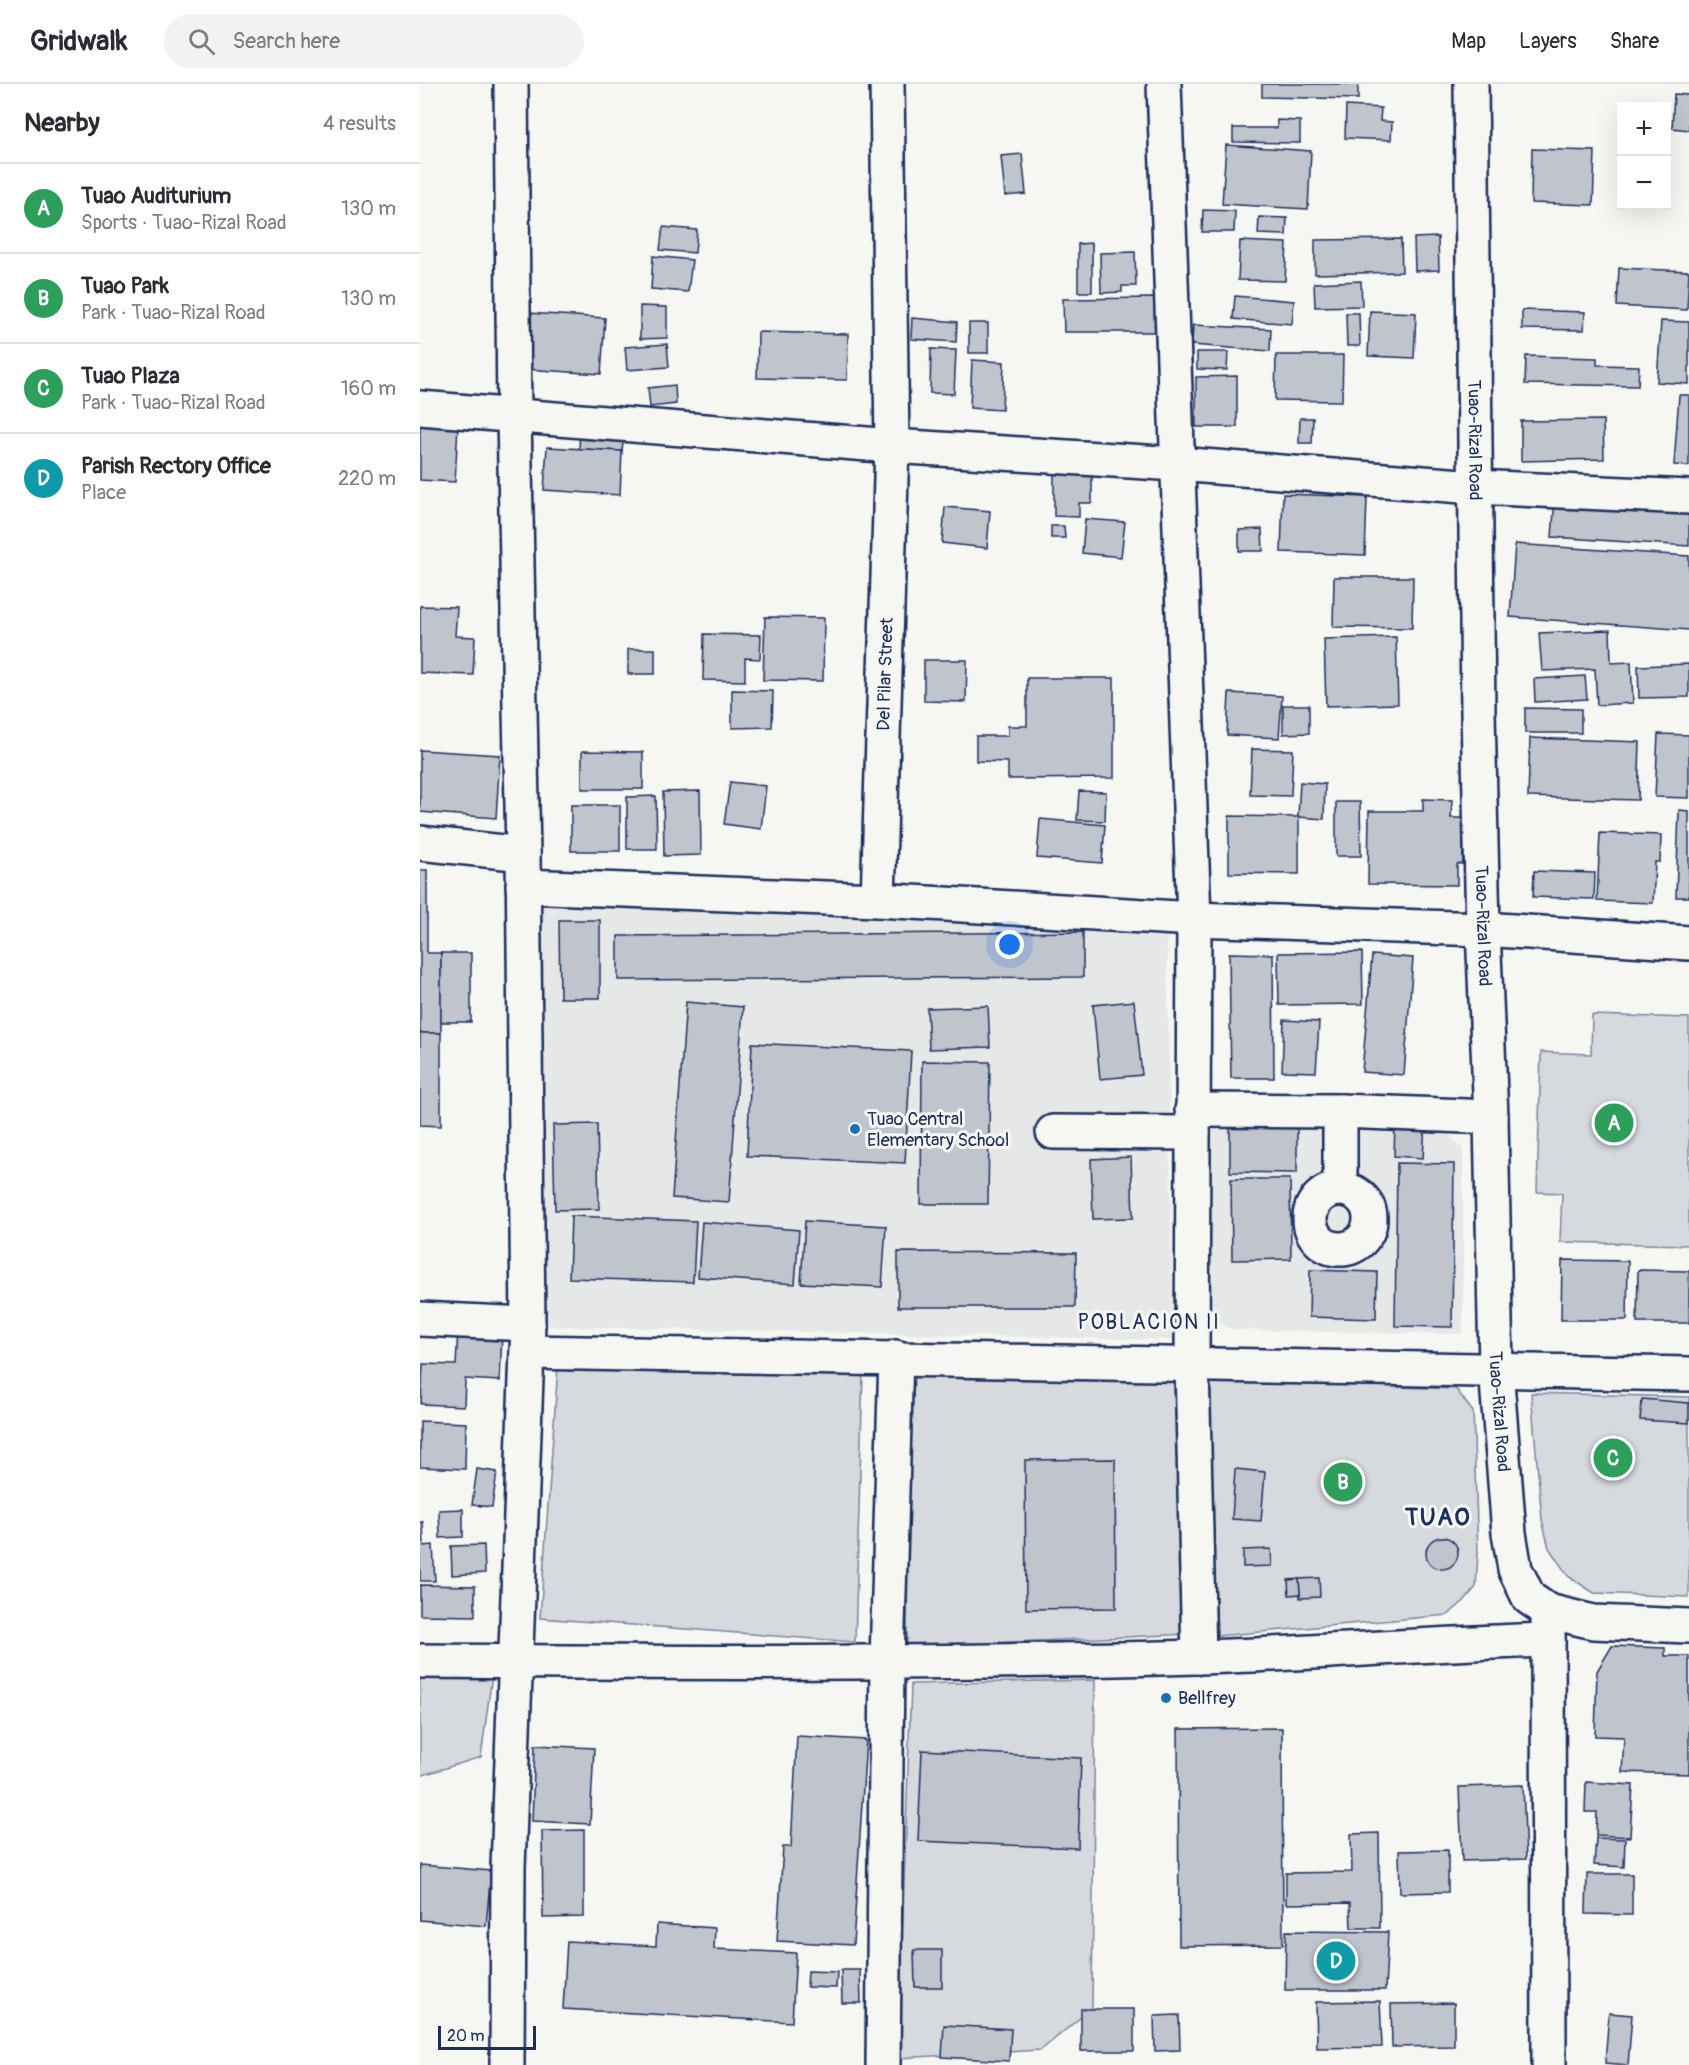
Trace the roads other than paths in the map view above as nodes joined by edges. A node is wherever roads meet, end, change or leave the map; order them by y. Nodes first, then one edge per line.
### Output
1 (511, 84) edge
2 (886, 84) edge
3 (1164, 84) edge
4 (1471, 84) edge
5 (420, 408) edge
6 (514, 417) junction
7 (892, 446) junction
8 (1177, 464) junction
9 (1475, 487) junction
10 (1689, 497) edge
11 (420, 843) edge
12 (523, 854) junction
13 (523, 886) junction
14 (878, 900) junction
15 (1194, 919) junction
16 (1483, 929) junction
17 (1689, 943) edge
18 (1340, 1111) junction
19 (1491, 1117) junction
20 (1193, 1122) junction
21 (1053, 1132) dead end
22 (1340, 1189) dead end
23 (420, 1319) edge
24 (527, 1338) junction
25 (896, 1357) junction
26 (1192, 1365) junction
27 (1496, 1369) junction
28 (1689, 1374) edge
29 (1548, 1626) junction
30 (1689, 1626) edge
31 (1199, 1657) junction
32 (420, 1661) edge
33 (887, 1661) junction
34 (515, 1662) junction
35 (507, 2065) edge
36 (883, 2065) edge
37 (1549, 2065) edge

1 - 6 street
2 - 7 street, Del Pilar Street
3 - 8 street
4 - 9 street, Tuao-Rizal Road
5 - 6 street
6 - 7 street
6 - 12 street
7 - 8 street
7 - 14 street, Del Pilar Street
8 - 9 street
8 - 15 street
9 - 10 street
9 - 16 street, Tuao-Rizal Road
11 - 12 street
12 - 13 street
13 - 14 street
13 - 24 street
14 - 15 street
15 - 16 street
15 - 20 street
16 - 17 street
16 - 19 street, Tuao-Rizal Road
18 - 19 street
18 - 20 street
18 - 22 street
19 - 27 street, Tuao-Rizal Road
20 - 21 street
20 - 26 street
23 - 24 street
24 - 25 street
24 - 34 street
25 - 26 street
25 - 33 street
26 - 27 street
26 - 31 street
27 - 28 street
27 - 29 street, Tuao-Rizal Road
29 - 30 street, Tuao-Rizal Road
29 - 31 street
29 - 37 street
31 - 33 street
32 - 34 street
33 - 34 street
33 - 36 street
34 - 35 street

